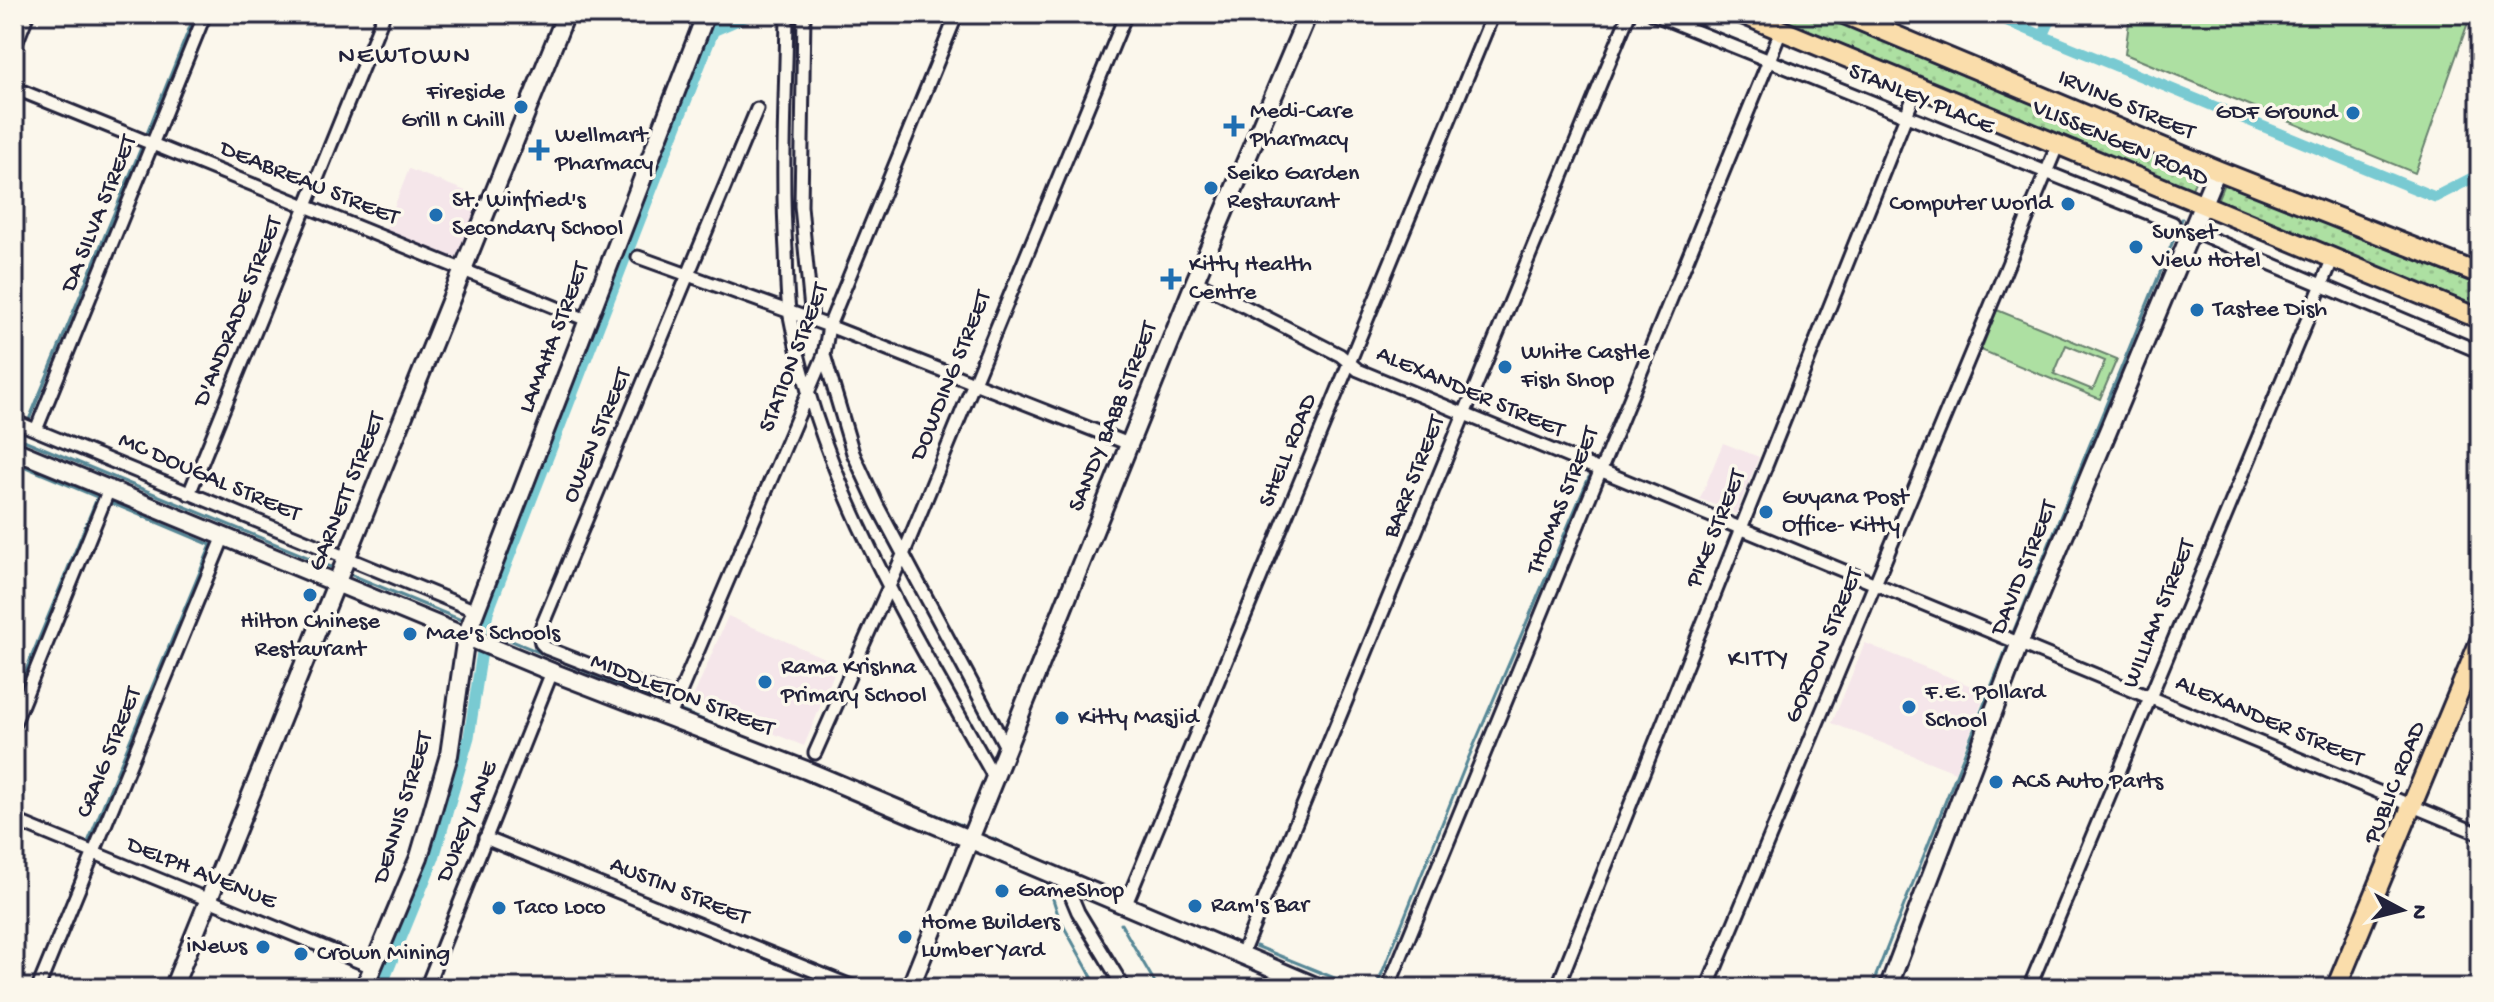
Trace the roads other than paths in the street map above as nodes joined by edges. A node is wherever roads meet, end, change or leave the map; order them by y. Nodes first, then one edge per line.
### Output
1 (25, 14) edge
2 (205, 14) edge
3 (384, 14) edge
4 (566, 14) edge
5 (787, 14) edge
6 (804, 14) edge
7 (957, 14) edge
8 (1126, 14) edge
9 (1308, 14) edge
10 (1493, 14) edge
11 (1629, 14) edge
12 (1653, 14) edge
13 (1742, 14) edge
14 (1844, 14) edge
15 (703, 15) edge
16 (1781, 31) junction
17 (14, 42) edge
18 (1768, 62) junction
19 (1918, 86) junction
20 (14, 88) edge
21 (757, 109) dead end
22 (1906, 117) junction
23 (153, 144) junction
24 (2058, 144) junction
25 (2217, 170) junction
26 (2045, 173) junction
27 (783, 206) junction
28 (801, 206) junction
29 (2201, 206) junction
30 (306, 207) junction
31 (2173, 223) dead end
32 (2192, 229) junction
33 (638, 257) dead end
34 (2332, 259) junction
35 (2477, 270) edge
36 (462, 271) junction
37 (689, 276) junction
38 (1195, 281) junction
39 (2322, 282) junction
40 (789, 313) junction
41 (2480, 319) edge
42 (587, 320) junction
43 (812, 320) junction
44 (829, 326) junction
45 (2480, 352) edge
46 (824, 355) junction
47 (1349, 362) junction
48 (972, 381) junction
49 (808, 394) junction
50 (1464, 415) junction
51 (26, 426) edge
52 (1129, 444) junction
53 (14, 450) edge
54 (1601, 471) junction
55 (108, 491) junction
56 (189, 494) junction
57 (1741, 528) junction
58 (224, 536) junction
59 (903, 555) junction
60 (347, 559) junction
61 (337, 582) junction
62 (1875, 582) junction
63 (889, 587) junction
64 (475, 613) junction
65 (470, 636) junction
66 (2014, 639) junction
67 (2480, 641) edge
68 (552, 672) junction
69 (2150, 695) junction
70 (677, 699) junction
71 (670, 716) junction
72 (14, 724) edge
73 (1007, 749) junction
74 (815, 753) dead end
75 (995, 779) junction
76 (2412, 807) junction
77 (14, 820) edge
78 (2480, 834) edge
79 (485, 838) junction
80 (971, 841) junction
81 (92, 853) junction
82 (1065, 881) junction
83 (1093, 892) junction
84 (209, 901) junction
85 (1126, 904) junction
86 (1078, 912) junction
87 (1241, 956) junction
88 (372, 967) junction
89 (38, 988) edge
90 (173, 988) edge
91 (364, 988) edge
92 (426, 988) edge
93 (856, 988) edge
94 (910, 988) edge
95 (1124, 988) edge
96 (1320, 988) edge
97 (1388, 988) edge
98 (1557, 988) edge
99 (1707, 988) edge
100 (1888, 988) edge
101 (2029, 988) edge
102 (2336, 988) edge

1 - 17 street
2 - 23 street, DA SILVA STREET
3 - 30 street, D'ANDRADE STREET
4 - 36 street, GARNETT STREET
5 - 27 street
6 - 28 street
7 - 44 street, STATION STREET
8 - 48 street, DOWDING STREET
9 - 38 street, SANDY BABB STREET
10 - 47 street, SHELL ROAD
11 - 50 street, BARR STREET
12 - 18 street, STANLEY PLACE
13 - 16 main road, VLISSENGEN ROAD
14 - 25 main road, IRVING STREET
15 - 42 street, LAMAHA STREET
16 - 18 street, THOMAS STREET
16 - 19 main road, VLISSENGEN ROAD
18 - 22 street, STANLEY PLACE
18 - 54 street, THOMAS STREET
19 - 22 street, PIKE STREET
19 - 24 main road, VLISSENGEN ROAD
20 - 23 street, DEABREAU STREET
21 - 37 street, OWEN STREET
22 - 26 street, STANLEY PLACE
22 - 57 street, PIKE STREET
23 - 30 street, DEABREAU STREET
23 - 51 street, DA SILVA STREET
24 - 26 street, GORDON STREET
24 - 29 main road, VLISSENGEN ROAD
25 - 29 street, DAVID STREET
25 - 35 main road, IRVING STREET
26 - 31 street, STANLEY PLACE
26 - 62 street, GORDON STREET
27 - 28 street
27 - 40 street
28 - 43 street
29 - 32 street, DAVID STREET
29 - 34 main road, VLISSENGEN ROAD
30 - 36 street, DEABREAU STREET
30 - 56 street, D'ANDRADE STREET
32 - 39 street
32 - 66 street, DAVID STREET
33 - 37 street
34 - 39 street, WILLIAM STREET
34 - 41 main road, VLISSENGEN ROAD
36 - 42 street, DEABREAU STREET
36 - 60 street, GARNETT STREET
37 - 40 street
37 - 70 street, OWEN STREET
38 - 47 street, ALEXANDER STREET
38 - 52 street, SANDY BABB STREET
39 - 45 street
39 - 69 street, WILLIAM STREET
40 - 43 street
40 - 49 street
42 - 64 street, LAMAHA STREET
43 - 44 street
44 - 46 street, STATION STREET
44 - 48 street
46 - 49 street, STATION STREET
46 - 59 street
47 - 50 street, ALEXANDER STREET
47 - 85 street, SHELL ROAD
48 - 52 street
48 - 59 street, DOWDING STREET
49 - 63 street
49 - 70 street, STATION STREET
50 - 54 street, ALEXANDER STREET
50 - 87 street, BARR STREET
51 - 56 street, MC DOUGAL STREET
52 - 73 street, SANDY BABB STREET
53 - 55 street, MIDDLETON STREET
54 - 57 street, ALEXANDER STREET
54 - 97 street, THOMAS STREET
55 - 58 street, MIDDLETON STREET
55 - 72 street
56 - 60 street, MC DOUGAL STREET
57 - 62 street, ALEXANDER STREET
57 - 98 street, PIKE STREET
58 - 61 street, MIDDLETON STREET
58 - 81 street, CRAIG STREET
59 - 63 street, DOWDING STREET
59 - 73 street
60 - 61 street, GARNETT STREET
60 - 64 street, MC DOUGAL STREET
61 - 65 street, MIDDLETON STREET
61 - 84 street, GARNETT STREET
62 - 66 street, ALEXANDER STREET
62 - 99 street, GORDON STREET
63 - 74 street, DOWDING STREET
63 - 75 street
64 - 65 street, LAMAHA STREET
65 - 68 street, MIDDLETON STREET
65 - 88 street, DENNIS STREET
66 - 69 street, ALEXANDER STREET
66 - 100 street, DAVID STREET
67 - 76 main road, PUBLIC ROAD
68 - 71 street, MIDDLETON STREET
68 - 79 street, DUREY LANE
69 - 76 street, ALEXANDER STREET
69 - 101 street, WILLIAM STREET
70 - 71 street, STATION STREET
71 - 80 street, MIDDLETON STREET
73 - 75 street, SANDY BABB STREET
75 - 80 street, SANDY BABB STREET
76 - 78 street, ALEXANDER STREET
76 - 102 main road, PUBLIC ROAD
77 - 81 street, DELPH AVENUE
79 - 92 street, DUREY LANE
79 - 93 street, AUSTIN STREET
80 - 82 street, MIDDLETON STREET
80 - 94 street, SANDY BABB STREET
81 - 84 street, DELPH AVENUE
81 - 89 street, CRAIG STREET
82 - 83 street, MIDDLETON STREET
82 - 86 street
83 - 85 street, MIDDLETON STREET
83 - 86 street
84 - 88 street, DELPH AVENUE
84 - 90 street, GARNETT STREET
85 - 87 street, MIDDLETON STREET
86 - 95 street
87 - 96 street
88 - 91 street, DENNIS STREET

